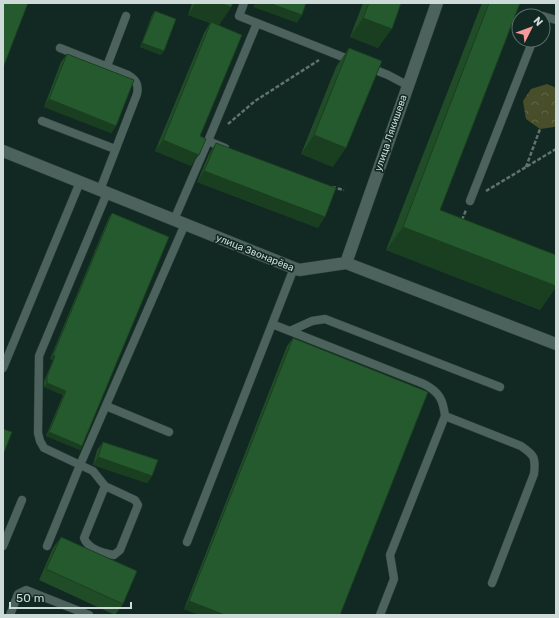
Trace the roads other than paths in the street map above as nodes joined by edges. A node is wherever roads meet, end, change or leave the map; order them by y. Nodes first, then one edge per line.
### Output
1 (244, 3) edge
2 (437, 3) edge
3 (126, 16) dead end
4 (256, 23) junction
5 (60, 48) dead end
6 (530, 48) edge
7 (107, 66) junction
8 (407, 85) junction
9 (42, 121) dead end
10 (208, 141) junction
11 (115, 149) junction
12 (230, 149) edge
13 (4, 154) edge
14 (80, 182) junction
15 (103, 191) junction
16 (470, 201) road end
17 (179, 222) junction
18 (346, 263) junction
19 (294, 268) junction
20 (272, 324) junction
21 (290, 331) junction
22 (556, 344) edge
23 (3, 368) edge
24 (500, 387) dead end
25 (106, 406) junction
26 (445, 416) junction
27 (169, 432) dead end
28 (80, 466) junction
29 (104, 486) junction
30 (22, 500) dead end
31 (187, 542) dead end
32 (3, 546) edge
33 (47, 546) dead end
34 (492, 583) dead end
35 (10, 615) edge
36 (89, 615) edge
37 (380, 615) edge

1 - 4 lane
2 - 8 street, улица Лякишева
3 - 7 lane
4 - 8 lane
4 - 10 lane
5 - 7 lane
6 - 16 lane
7 - 11 lane
8 - 18 street, улица Лякишева
9 - 11 lane
10 - 12 lane
10 - 17 lane
11 - 15 lane
13 - 14 street, улица Звонарёва
14 - 15 street, улица Звонарёва
14 - 23 lane
15 - 17 street, улица Звонарёва
15 - 28 lane
17 - 19 street, улица Звонарёва
17 - 25 lane
18 - 19 street, улица Звонарёва
18 - 22 street, улица Звонарёва
19 - 20 lane
20 - 21 lane
20 - 31 lane
21 - 24 lane
21 - 26 lane
25 - 27 lane
25 - 28 lane
26 - 34 lane
26 - 37 lane
28 - 29 lane
28 - 33 lane
29 - 29 lane
30 - 32 lane
35 - 36 lane

